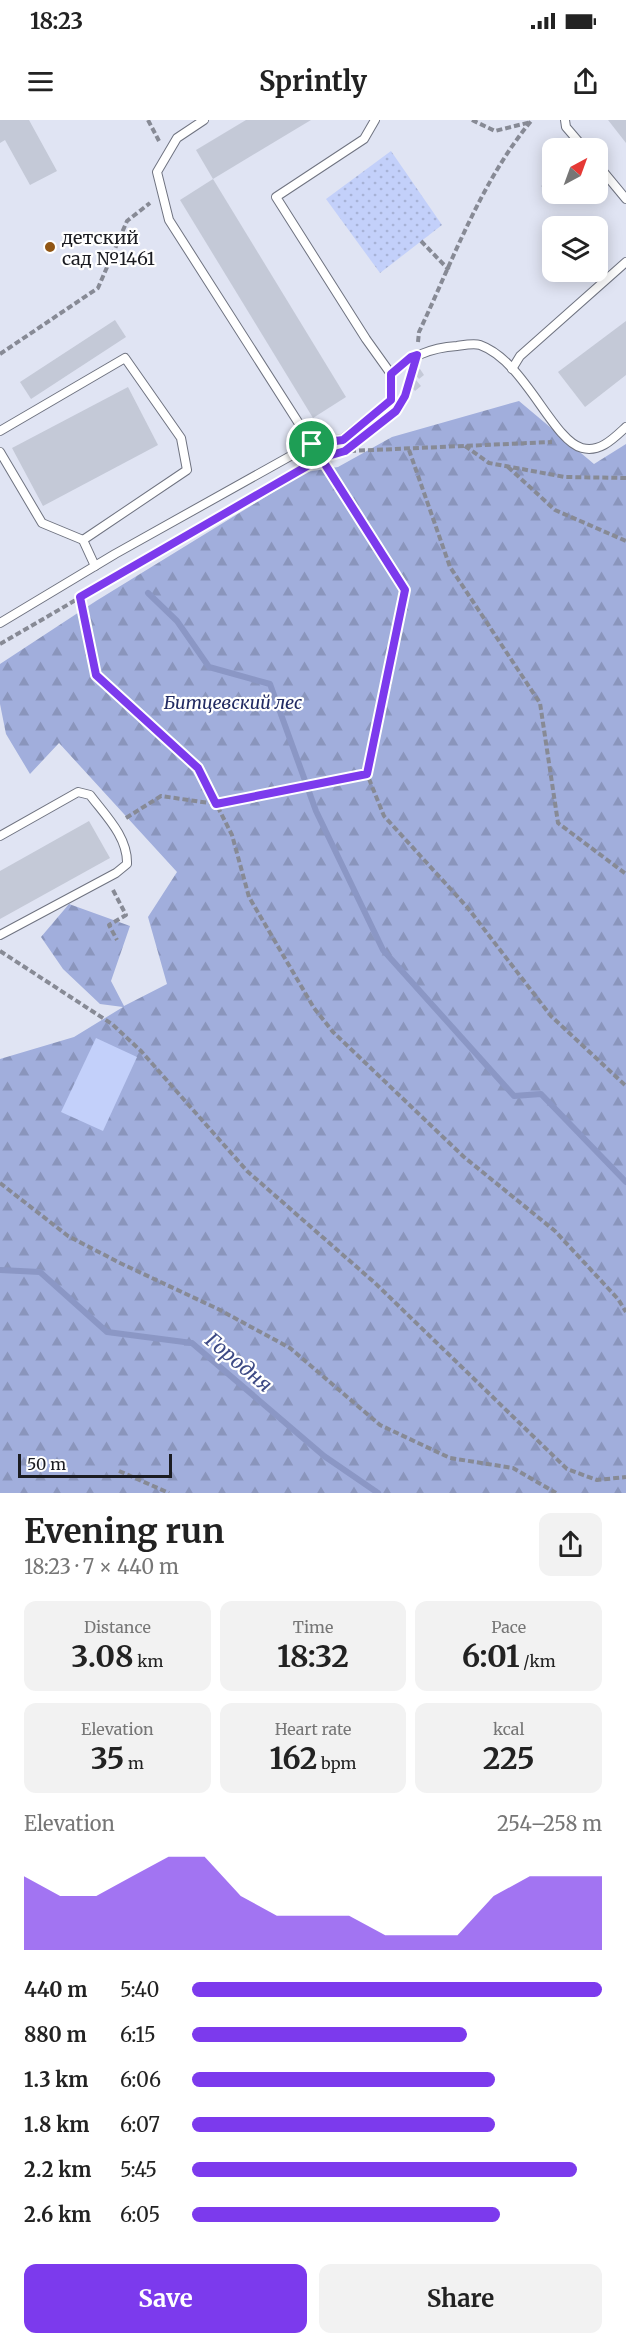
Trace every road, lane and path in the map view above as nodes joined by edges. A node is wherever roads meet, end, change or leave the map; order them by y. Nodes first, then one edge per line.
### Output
1 (148, 120) edge
2 (204, 120) edge
3 (375, 120) edge
4 (472, 120) edge
5 (565, 120) edge
6 (532, 121) edge
7 (575, 138) edge
8 (167, 155) junction
9 (608, 177) edge
10 (163, 194) junction
11 (626, 199) edge
12 (421, 241) dead end
13 (626, 262) edge
14 (448, 270) junction
15 (0, 354) edge
16 (417, 355) junction
17 (512, 369) junction
18 (391, 374) junction
19 (405, 396) dead end
20 (626, 427) edge
21 (0, 431) edge
22 (568, 441) junction
23 (312, 444) junction
24 (354, 444) dead end
25 (465, 446) junction
26 (409, 449) junction
27 (0, 452) edge
28 (329, 455) dead end
29 (321, 458) junction
30 (507, 466) junction
31 (626, 478) edge
32 (83, 540) junction
33 (626, 542) edge
34 (95, 566) junction
35 (80, 597) junction
36 (0, 623) edge
37 (0, 644) edge
38 (367, 774) junction
39 (216, 804) junction
40 (114, 826) junction
41 (0, 836) edge
42 (626, 874) edge
43 (107, 878) junction
44 (0, 936) edge
45 (117, 940) dead end
46 (0, 951) edge
47 (626, 1086) edge
48 (0, 1183) edge
49 (626, 1312) edge
50 (119, 1471) dead end
51 (626, 1477) edge
52 (169, 1493) edge
53 (556, 1493) edge

1 - 8 path
2 - 8 lane
3 - 18 lane
4 - 6 path
5 - 7 lane
6 - 14 path
8 - 10 lane
9 - 11 lane
10 - 15 path
10 - 23 lane
12 - 14 path
13 - 17 lane
14 - 16 path
16 - 17 lane
16 - 18 lane
16 - 19 path
17 - 22 lane
18 - 23 lane
20 - 22 lane
21 - 32 lane
22 - 25 path
23 - 29 path
23 - 34 lane
24 - 26 path
25 - 26 path
25 - 30 path
26 - 42 path
27 - 32 lane
28 - 29 path
29 - 35 path
29 - 38 path
30 - 31 path
30 - 33 path
32 - 34 lane
34 - 36 lane
35 - 37 path
35 - 39 path
38 - 39 path
38 - 47 path
39 - 40 path
39 - 49 path
40 - 41 lane
40 - 43 lane
43 - 44 lane
43 - 45 path
46 - 51 path
48 - 53 path
50 - 52 path

